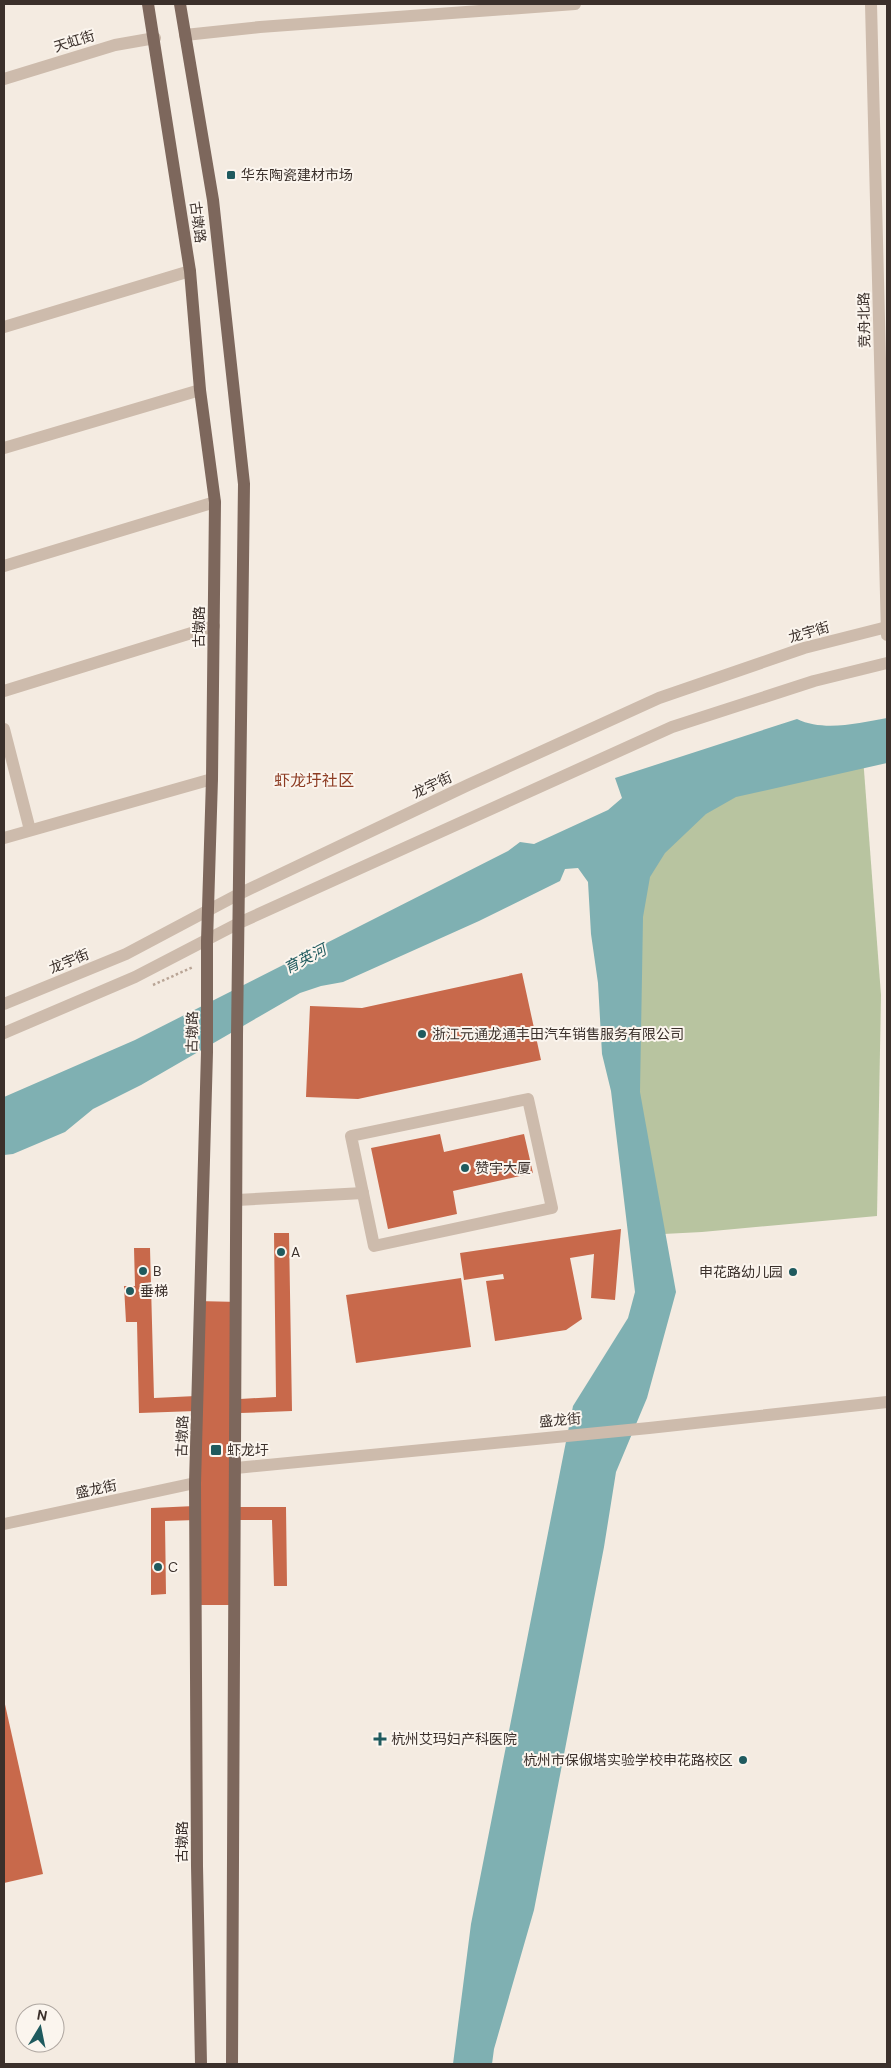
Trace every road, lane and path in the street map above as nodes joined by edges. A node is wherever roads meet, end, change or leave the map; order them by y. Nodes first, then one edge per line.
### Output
1 (148, 4) edge
2 (180, 4) edge
3 (575, 4) edge
4 (871, 4) edge
5 (184, 35) junction
6 (154, 38) junction
7 (4, 79) edge
8 (190, 270) junction
9 (4, 327) edge
10 (200, 390) junction
11 (4, 448) edge
12 (215, 502) junction
13 (4, 566) edge
14 (214, 626) junction
15 (887, 627) edge
16 (887, 635) edge
17 (887, 663) edge
18 (4, 691) edge
19 (4, 729) edge
20 (212, 779) junction
21 (30, 830) junction
22 (4, 838) edge
23 (239, 894) junction
24 (208, 912) junction
25 (239, 923) junction
26 (207, 941) junction
27 (4, 1004) edge
28 (4, 1033) edge
29 (363, 1193) junction
30 (237, 1200) junction
31 (887, 1402) edge
32 (236, 1468) junction
33 (195, 1483) junction
34 (4, 1524) edge
35 (201, 2064) edge
36 (232, 2064) edge

1 - 6 main road, 古墩路
2 - 5 main road, 古墩路
3 - 5 street
4 - 15 street, 竞舟北路
5 - 23 main road, 古墩路
6 - 7 street, 天虹街
6 - 8 main road, 古墩路
8 - 9 street
8 - 10 main road, 古墩路
10 - 11 street
10 - 12 main road, 古墩路
12 - 13 street
12 - 14 main road, 古墩路
14 - 18 street
14 - 20 main road, 古墩路
15 - 16 street, 竞舟北路
15 - 23 street, 龙宇街
17 - 25 street
19 - 21 street
20 - 21 street
20 - 24 main road, 古墩路
21 - 22 street
23 - 24 street, 龙宇街
23 - 25 main road, 古墩路
24 - 26 main road, 古墩路
24 - 27 street, 龙宇街
25 - 26 street
25 - 30 main road, 古墩路
26 - 28 street
26 - 33 main road, 古墩路
29 - 29 street
29 - 30 street
30 - 32 main road, 古墩路
31 - 32 street, 盛龙街
32 - 36 main road, 古墩路
33 - 34 street, 盛龙街
33 - 35 main road, 古墩路

